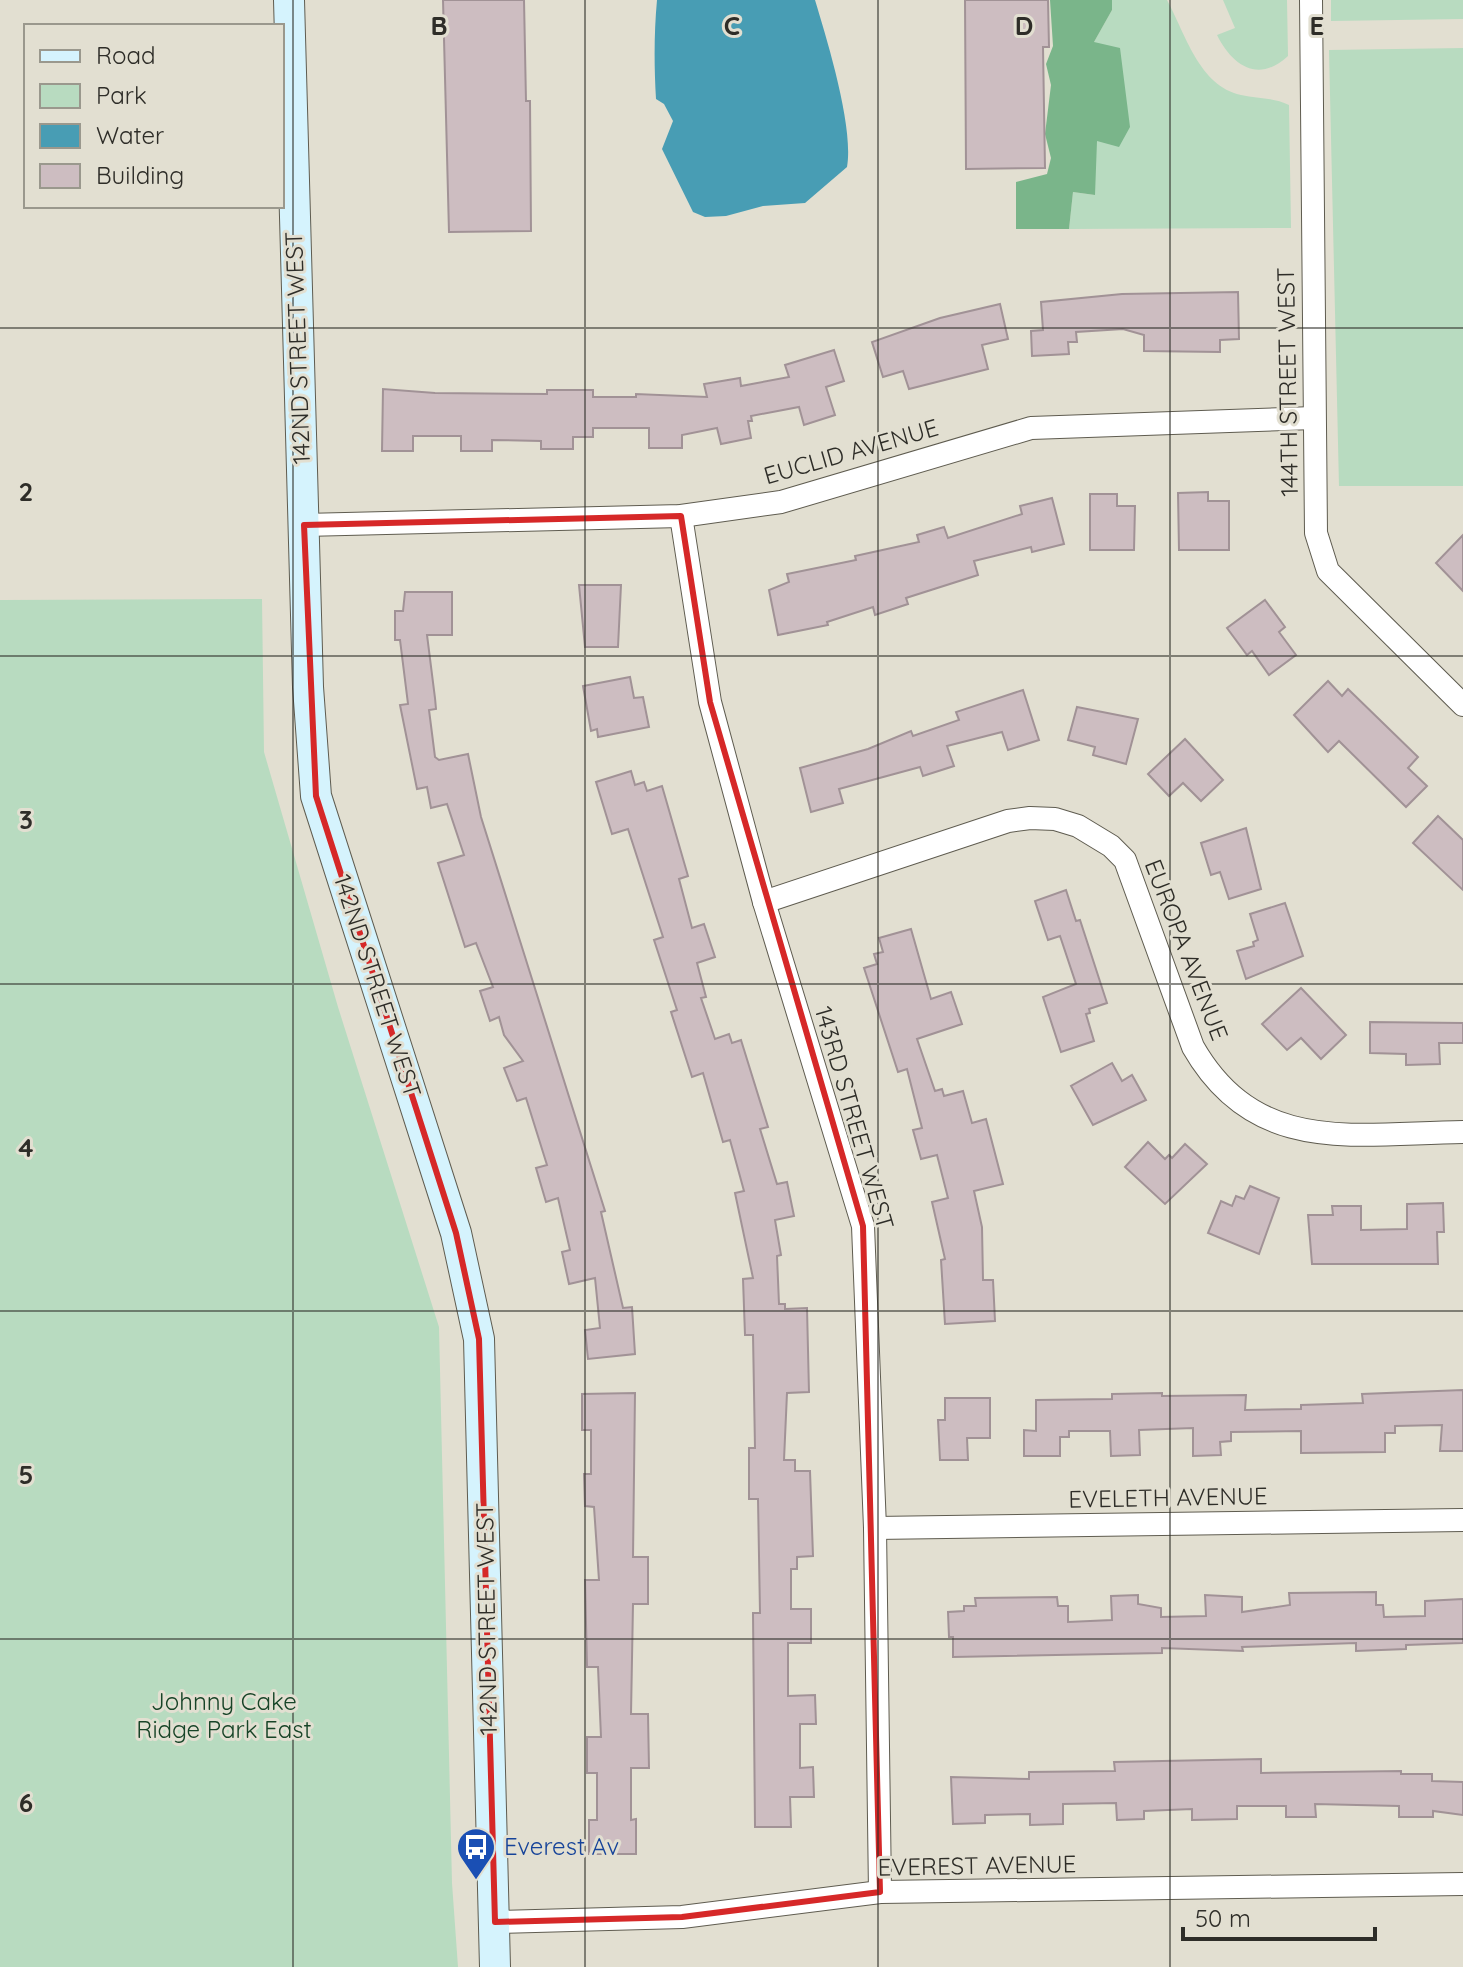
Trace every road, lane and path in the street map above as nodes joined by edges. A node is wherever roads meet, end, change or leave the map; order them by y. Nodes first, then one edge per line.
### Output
1 (289, 0) edge
2 (1311, 0) edge
3 (1314, 418) junction
4 (681, 516) junction
5 (304, 525) junction
6 (1463, 705) edge
7 (764, 902) junction
8 (1463, 1132) edge
9 (1463, 1520) edge
10 (875, 1528) junction
11 (1463, 1884) edge
12 (880, 1892) junction
13 (495, 1922) junction
14 (495, 1967) edge

1 - 5 street, 142ND STREET WEST
2 - 3 street, 144TH STREET WEST
3 - 4 street, EUCLID AVENUE
3 - 6 street, 144TH STREET WEST
4 - 5 street, EUCLID AVENUE
4 - 7 street, 143RD STREET WEST
5 - 13 street, 142ND STREET WEST
7 - 8 street, EUROPA AVENUE
7 - 10 street, 143RD STREET WEST
9 - 10 street, EVELETH AVENUE
10 - 12 street, 143RD STREET WEST
11 - 12 street, EVEREST AVENUE
12 - 13 street, EVEREST AVENUE
13 - 14 street, 142ND STREET WEST

